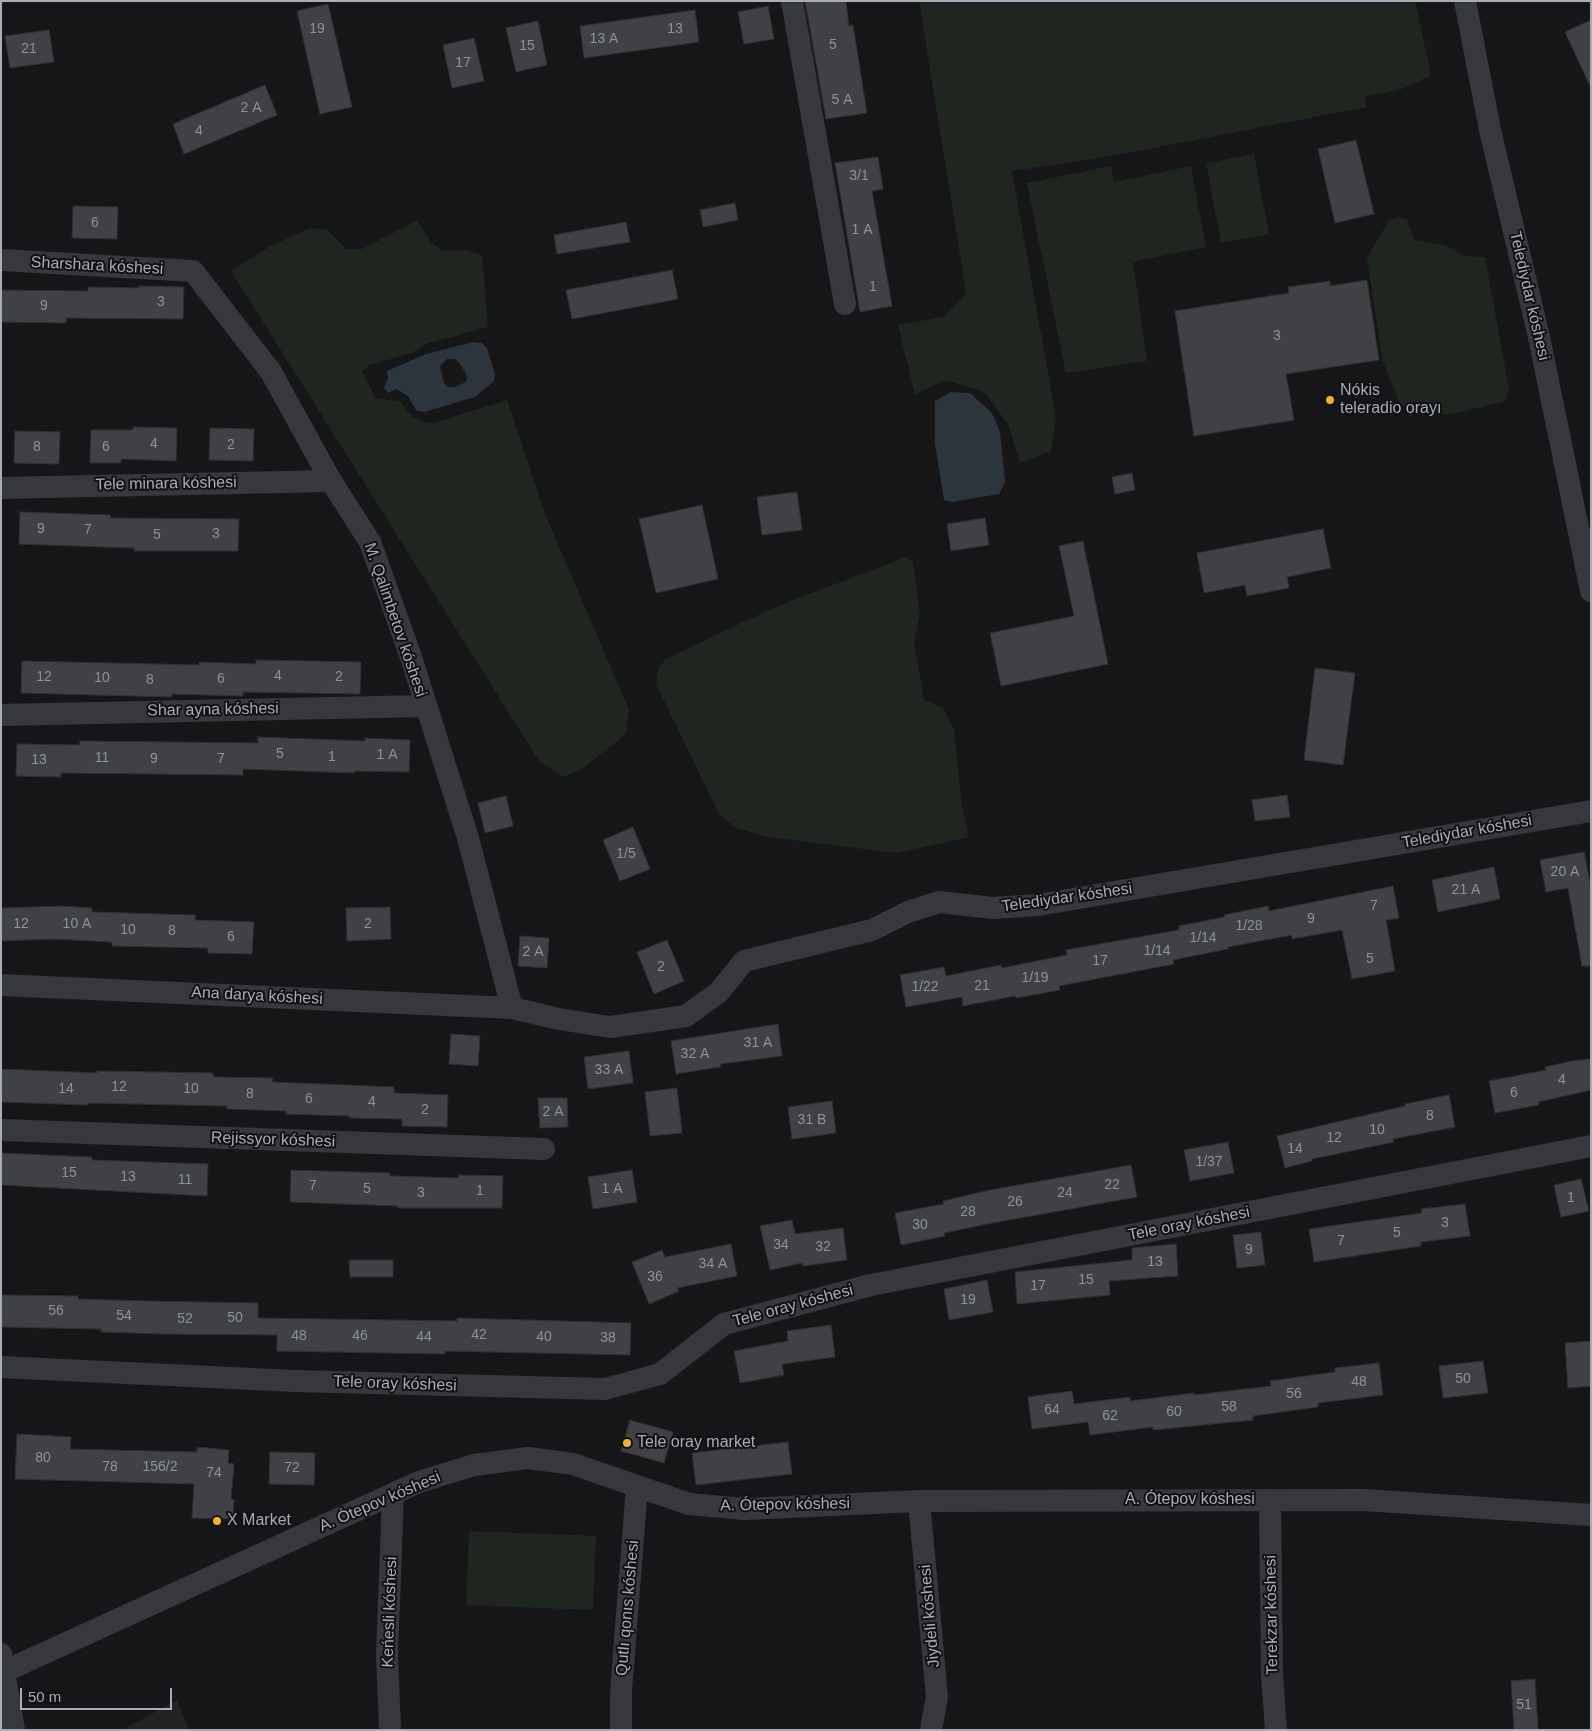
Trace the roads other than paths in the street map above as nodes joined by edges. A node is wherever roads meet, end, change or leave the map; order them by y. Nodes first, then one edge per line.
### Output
1 (792, 1) edge
2 (1465, 1) edge
3 (1, 260) edge
4 (193, 271) joint
5 (845, 304) dead end
6 (331, 481) junction
7 (1, 488) edge
8 (1591, 591) edge
9 (425, 706) junction
10 (1, 715) edge
11 (1591, 811) edge
12 (1, 985) edge
13 (512, 1008) junction
14 (1, 1130) edge
15 (1591, 1146) edge
16 (544, 1149) dead end
17 (1, 1366) edge
18 (637, 1486) junction
19 (393, 1494) junction
20 (1270, 1500) junction
21 (920, 1501) junction
22 (1591, 1516) edge
23 (3, 1666) edge
24 (14, 1730) edge
25 (390, 1730) edge
26 (621, 1730) edge
27 (931, 1730) edge
28 (1276, 1730) edge

1 - 5 street
2 - 8 street, Telediydar kóshesi
3 - 4 street, Sharshara kóshesi
4 - 6 street, M. Qalimbetov kóshesi
6 - 7 street, Tele minara kóshesi
6 - 9 street, M. Qalimbetov kóshesi
9 - 10 street, Shar ayna kóshesi
9 - 13 street, M. Qalimbetov kóshesi
11 - 13 street, Telediydar kóshesi
12 - 13 street, Ana darya kóshesi
14 - 16 street, Rejissyor kóshesi
15 - 17 street, Tele oray kóshesi
18 - 19 street, A. Ótepov kóshesi
18 - 21 street, A. Ótepov kóshesi
18 - 26 street, Qutlı qonıs kóshesi
19 - 23 street, A. Ótepov kóshesi
19 - 25 street, Keńesli kóshesi
20 - 21 street, A. Ótepov kóshesi
20 - 22 street, A. Ótepov kóshesi
20 - 28 street, Terekzar kóshesi
21 - 27 street, Jiydeli kóshesi
23 - 24 street

